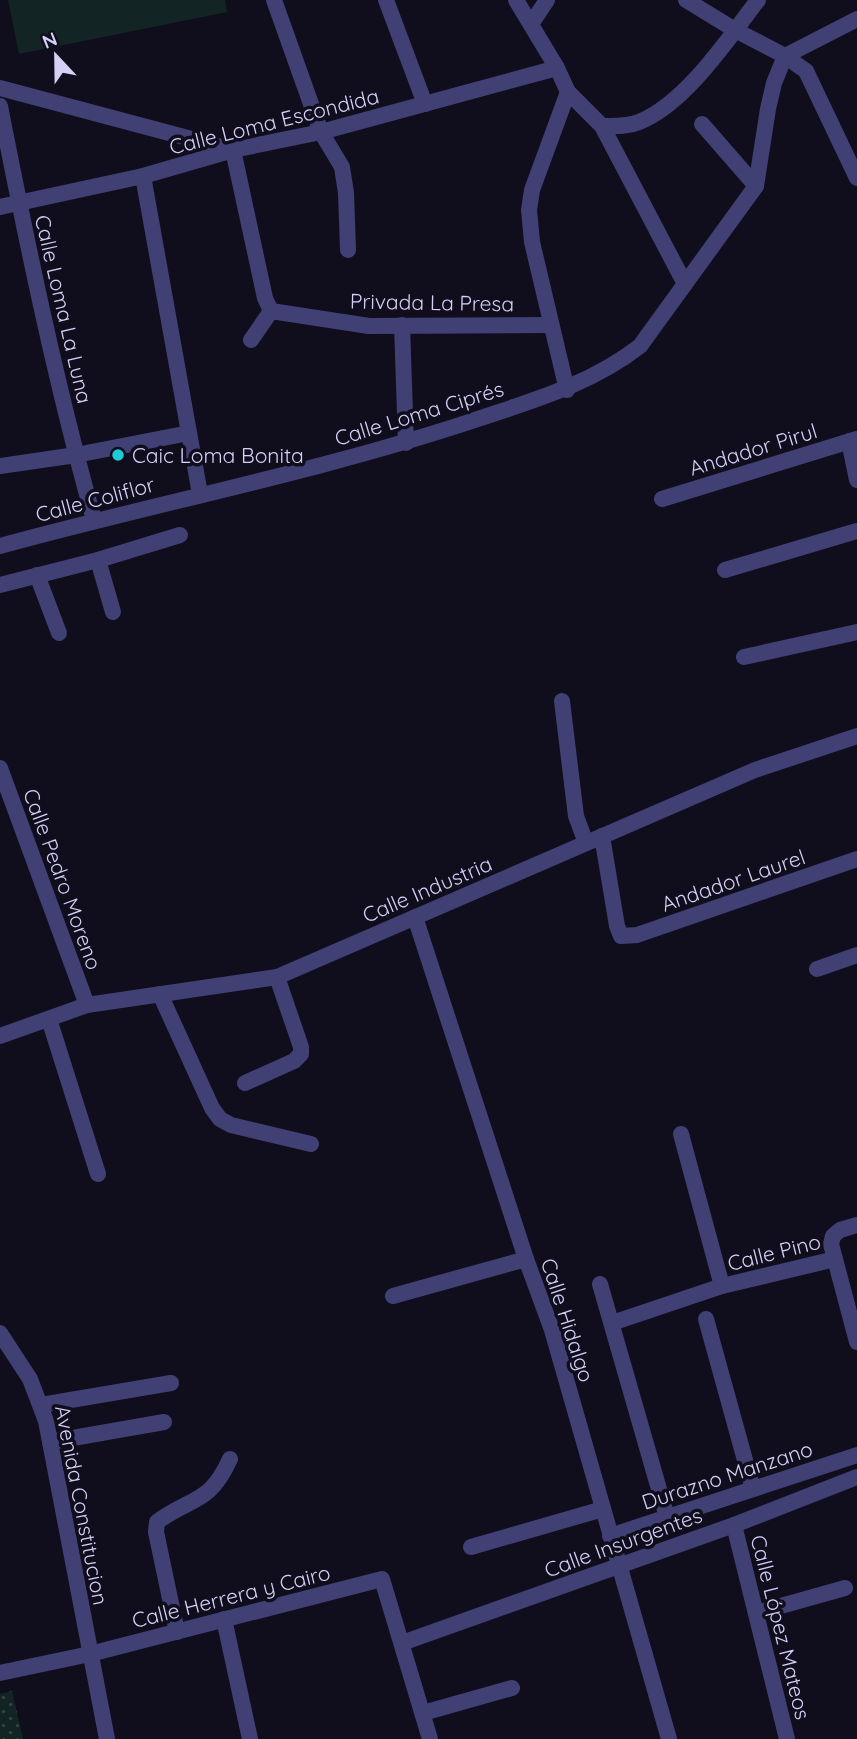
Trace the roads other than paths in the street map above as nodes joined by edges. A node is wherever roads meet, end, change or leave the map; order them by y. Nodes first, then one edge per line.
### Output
1 (274, 0) edge
2 (386, 0) edge
3 (516, 0) edge
4 (547, 0) edge
5 (686, 0) edge
6 (758, 0) edge
7 (857, 19) edge
8 (531, 24) junction
9 (735, 30) junction
10 (785, 56) junction
11 (557, 68) junction
12 (0, 88) edge
13 (568, 92) junction
14 (425, 104) junction
15 (0, 106) edge
16 (702, 124) dead end
17 (602, 126) junction
18 (321, 132) junction
19 (233, 150) junction
20 (143, 176) junction
21 (857, 178) edge
22 (755, 186) junction
23 (19, 203) junction
24 (0, 207) edge
25 (348, 250) dead end
26 (685, 284) junction
27 (271, 311) junction
28 (402, 325) junction
29 (551, 325) junction
30 (251, 340) dead end
31 (567, 390) junction
32 (189, 433) junction
33 (853, 440) edge
34 (406, 443) junction
35 (76, 455) junction
36 (0, 466) edge
37 (857, 480) edge
38 (200, 494) junction
39 (662, 499) dead end
40 (94, 520) junction
41 (857, 531) edge
42 (180, 535) dead end
43 (0, 546) edge
44 (98, 560) junction
45 (725, 570) dead end
46 (37, 575) junction
47 (0, 584) edge
48 (113, 612) dead end
49 (857, 632) edge
50 (59, 633) dead end
51 (744, 657) dead end
52 (562, 701) dead end
53 (857, 736) edge
54 (0, 768) edge
55 (594, 840) junction
56 (857, 859) edge
57 (415, 917) junction
58 (857, 955) edge
59 (817, 969) dead end
60 (277, 976) junction
61 (160, 994) junction
62 (87, 1005) junction
63 (49, 1019) junction
64 (0, 1036) edge
65 (245, 1083) dead end
66 (681, 1135) dead end
67 (312, 1144) dead end
68 (97, 1174) dead end
69 (857, 1225) edge
70 (526, 1259) junction
71 (835, 1259) junction
72 (600, 1284) dead end
73 (722, 1286) junction
74 (393, 1296) dead end
75 (706, 1319) dead end
76 (611, 1323) junction
77 (0, 1333) edge
78 (856, 1335) edge
79 (7, 1356) edge
80 (171, 1382) dead end
81 (41, 1405) junction
82 (164, 1422) dead end
83 (50, 1441) junction
84 (857, 1455) edge
85 (230, 1459) dead end
86 (857, 1477) edge
87 (753, 1489) junction
88 (603, 1509) junction
89 (667, 1517) junction
90 (734, 1525) junction
91 (610, 1536) junction
92 (471, 1547) dead end
93 (619, 1566) junction
94 (845, 1588) dead end
95 (756, 1613) junction
96 (224, 1619) junction
97 (177, 1632) junction
98 (402, 1643) junction
99 (90, 1654) junction
100 (0, 1673) edge
101 (512, 1688) dead end
102 (423, 1713) junction
103 (107, 1739) edge
104 (250, 1739) edge
105 (430, 1739) edge
106 (668, 1739) edge
107 (787, 1739) edge

1 - 18 street
2 - 14 street
3 - 8 street
4 - 8 street
5 - 9 street
6 - 9 street
7 - 10 street
8 - 11 street
9 - 10 street
9 - 17 street
10 - 21 street
10 - 22 street
11 - 13 street
11 - 14 street, Calle Loma Escondida
12 - 19 street
13 - 17 street
13 - 29 street
14 - 18 street, Calle Loma Escondida
15 - 23 street, Calle Loma La Luna
16 - 22 street
17 - 26 street
18 - 19 street, Calle Loma Escondida
18 - 25 street
19 - 20 street, Calle Loma Escondida
19 - 27 street
20 - 23 street, Calle Loma Escondida
20 - 32 street
22 - 26 street, Calle Loma Ciprés
23 - 24 street, Calle Loma Escondida
23 - 35 street, Calle Loma La Luna
26 - 31 street, Calle Loma Ciprés
27 - 28 street, Privada La Presa
27 - 30 street
28 - 29 street, Privada La Presa
28 - 34 street
29 - 31 street
31 - 34 street, Calle Loma Ciprés
32 - 35 street
32 - 38 street
33 - 37 street
33 - 39 street, Andador Pirul
34 - 38 street, Calle Loma Ciprés
35 - 36 street
35 - 40 street, Calle Loma La Luna
38 - 40 street, Calle Coliflor
40 - 43 street, Calle Coliflor
41 - 45 street
42 - 44 street
44 - 46 street
44 - 48 street
46 - 47 street
46 - 50 street
49 - 51 street
52 - 55 street
53 - 55 street, Calle Industria
54 - 62 street, Calle Pedro Moreno
55 - 56 street, Andador Laurel
55 - 57 street, Calle Industria
57 - 60 street, Calle Industria
57 - 70 street, Calle Hidalgo
58 - 59 street
60 - 61 street, Calle Industria
60 - 65 street
61 - 62 street, Calle Industria
61 - 67 street
62 - 63 street, Calle Industria
63 - 64 street, Calle Industria
63 - 68 street
66 - 73 street
69 - 71 street
70 - 74 street
70 - 88 street, Calle Hidalgo
71 - 73 street, Calle Pino
71 - 78 street
72 - 76 street
73 - 76 street, Calle Pino
75 - 87 street
76 - 89 street
77 - 79 street, Avenida Constitucion
79 - 81 street, Avenida Constitucion
80 - 81 street
81 - 83 street, Avenida Constitucion
82 - 83 street
83 - 99 street, Avenida Constitucion
84 - 87 street, Durazno Manzano
85 - 97 street
86 - 90 street, Calle Insurgentes
87 - 89 street, Durazno Manzano
88 - 91 street, Calle Hidalgo
88 - 92 street
89 - 91 street, Durazno Manzano
90 - 93 street, Calle Insurgentes
90 - 95 street, Calle López Mateos
91 - 93 street, Calle Hidalgo
93 - 98 street, Calle Insurgentes
93 - 106 street, Calle Hidalgo
94 - 95 street
95 - 107 street, Calle López Mateos
96 - 97 street, Calle Herrera y Cairo
96 - 98 street, Calle Herrera y Cairo
96 - 104 street
97 - 99 street, Calle Herrera y Cairo
98 - 102 street
99 - 100 street, Calle Herrera y Cairo
99 - 103 street, Avenida Constitucion
101 - 102 street
102 - 105 street

